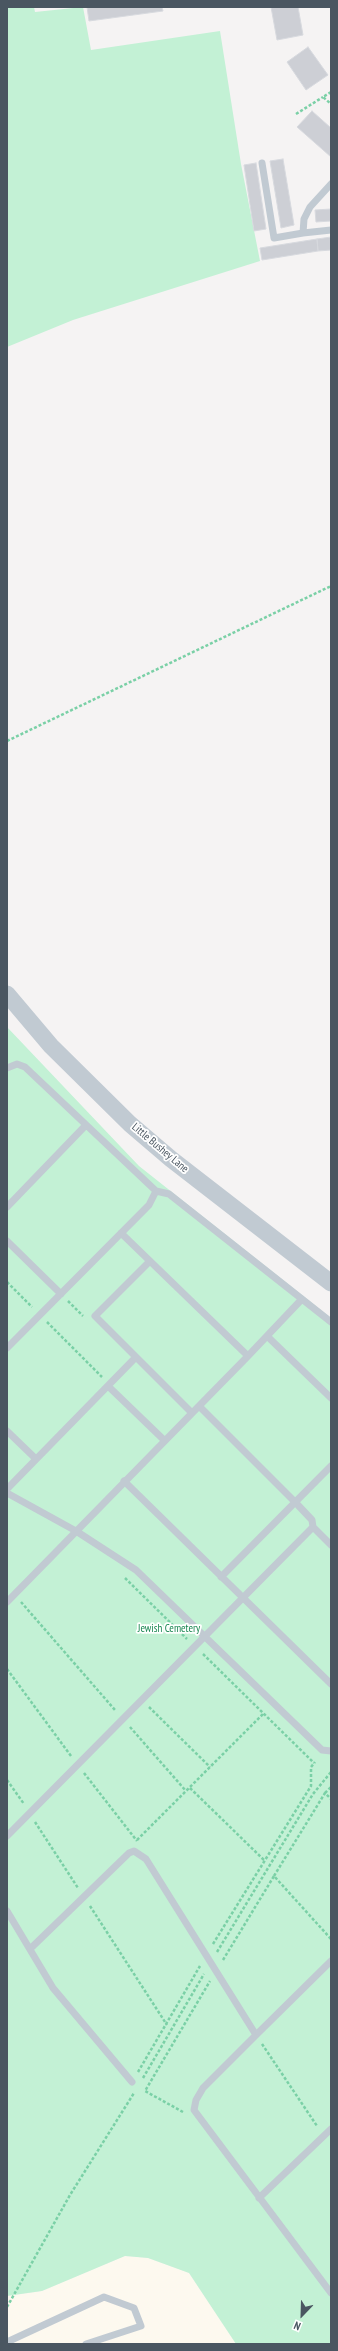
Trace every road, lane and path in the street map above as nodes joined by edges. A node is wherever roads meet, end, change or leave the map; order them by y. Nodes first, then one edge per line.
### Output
1 (331, 92) edge
2 (323, 97) junction
3 (331, 104) edge
4 (296, 114) dead end
5 (262, 163) dead end
6 (331, 184) edge
7 (331, 230) edge
8 (303, 233) junction
9 (331, 586) edge
10 (7, 741) edge
11 (7, 994) edge
12 (7, 1068) edge
13 (85, 1126) junction
14 (156, 1191) junction
15 (7, 1207) edge
16 (121, 1233) junction
17 (7, 1241) edge
18 (150, 1261) junction
19 (7, 1282) edge
20 (331, 1283) edge
21 (61, 1294) junction
22 (302, 1298) junction
23 (40, 1315) junction
24 (95, 1316) junction
25 (331, 1322) edge
26 (267, 1336) junction
27 (7, 1348) edge
28 (248, 1356) junction
29 (136, 1357) junction
30 (109, 1385) junction
31 (331, 1398) edge
32 (199, 1406) junction
33 (192, 1413) junction
34 (7, 1431) edge
35 (164, 1440) junction
36 (36, 1459) junction
37 (331, 1466) edge
38 (124, 1481) junction
39 (7, 1489) edge
40 (7, 1492) edge
41 (296, 1503) junction
42 (313, 1526) junction
43 (76, 1531) junction
44 (331, 1545) edge
45 (123, 1576) dead end
46 (221, 1577) junction
47 (14, 1594) junction
48 (242, 1598) junction
49 (7, 1602) edge
50 (205, 1636) junction
51 (195, 1646) junction
52 (331, 1684) edge
53 (141, 1700) junction
54 (274, 1703) junction
55 (264, 1714) junction
56 (123, 1719) junction
57 (328, 1751) edge
58 (314, 1763) junction
59 (210, 1767) junction
60 (7, 1780) edge
61 (331, 1787) edge
62 (190, 1788) junction
63 (186, 1791) junction
64 (325, 1793) junction
65 (331, 1799) edge
66 (29, 1813) junction
67 (7, 1836) edge
68 (137, 1840) dead end
69 (264, 1860) junction
70 (274, 1876) dead end
71 (85, 1898) junction
72 (7, 1911) edge
73 (30, 1949) junction
74 (206, 1956) junction
75 (331, 1961) edge
76 (167, 2025) junction
77 (256, 2035) junction
78 (132, 2082) joint
79 (331, 2129) edge
80 (324, 2136) junction
81 (104, 2138) dead end
82 (259, 2198) junction
83 (330, 2288) edge
84 (7, 2308) edge
85 (7, 2342) edge
86 (86, 2344) edge

1 - 2 path
2 - 3 path
2 - 4 path
5 - 8 lane
6 - 8 lane
7 - 8 lane
9 - 10 path
11 - 20 street, Little Bushey Lane
12 - 13 lane
13 - 14 lane
13 - 15 lane
14 - 16 lane
14 - 22 lane
16 - 18 lane
16 - 21 lane
17 - 21 lane
18 - 24 lane
18 - 28 lane
19 - 23 path
21 - 23 lane
21 - 24 path
22 - 25 lane
22 - 26 lane
23 - 27 lane
23 - 30 path
24 - 29 lane
26 - 28 lane
26 - 31 lane
28 - 32 lane
29 - 30 lane
29 - 33 lane
30 - 35 lane
30 - 36 lane
32 - 33 lane
32 - 41 lane
33 - 35 lane
34 - 36 lane
35 - 38 lane
36 - 39 lane
37 - 41 lane
38 - 43 lane
38 - 46 lane
40 - 43 lane
41 - 42 lane
41 - 46 lane
42 - 44 lane
42 - 48 lane
43 - 47 lane
43 - 50 lane
45 - 51 path
46 - 48 lane
47 - 49 lane
47 - 56 path
48 - 50 lane
48 - 52 lane
50 - 51 lane
50 - 54 lane
51 - 53 lane
51 - 55 path
53 - 56 lane
53 - 59 path
54 - 55 path
54 - 57 lane
55 - 58 path
55 - 59 path
56 - 63 path
56 - 66 lane
57 - 58 path
58 - 69 path
59 - 62 path
60 - 66 path
61 - 64 path
62 - 63 path
62 - 69 path
63 - 68 path
64 - 65 path
64 - 70 path
66 - 67 lane
66 - 71 path
69 - 74 path
71 - 73 lane
71 - 74 lane
71 - 76 path
72 - 73 lane
73 - 78 lane
74 - 76 path
74 - 77 lane
75 - 77 lane
76 - 78 path
77 - 80 path
77 - 82 lane
79 - 80 lane
80 - 82 lane
81 - 84 path
82 - 83 lane
85 - 86 lane

